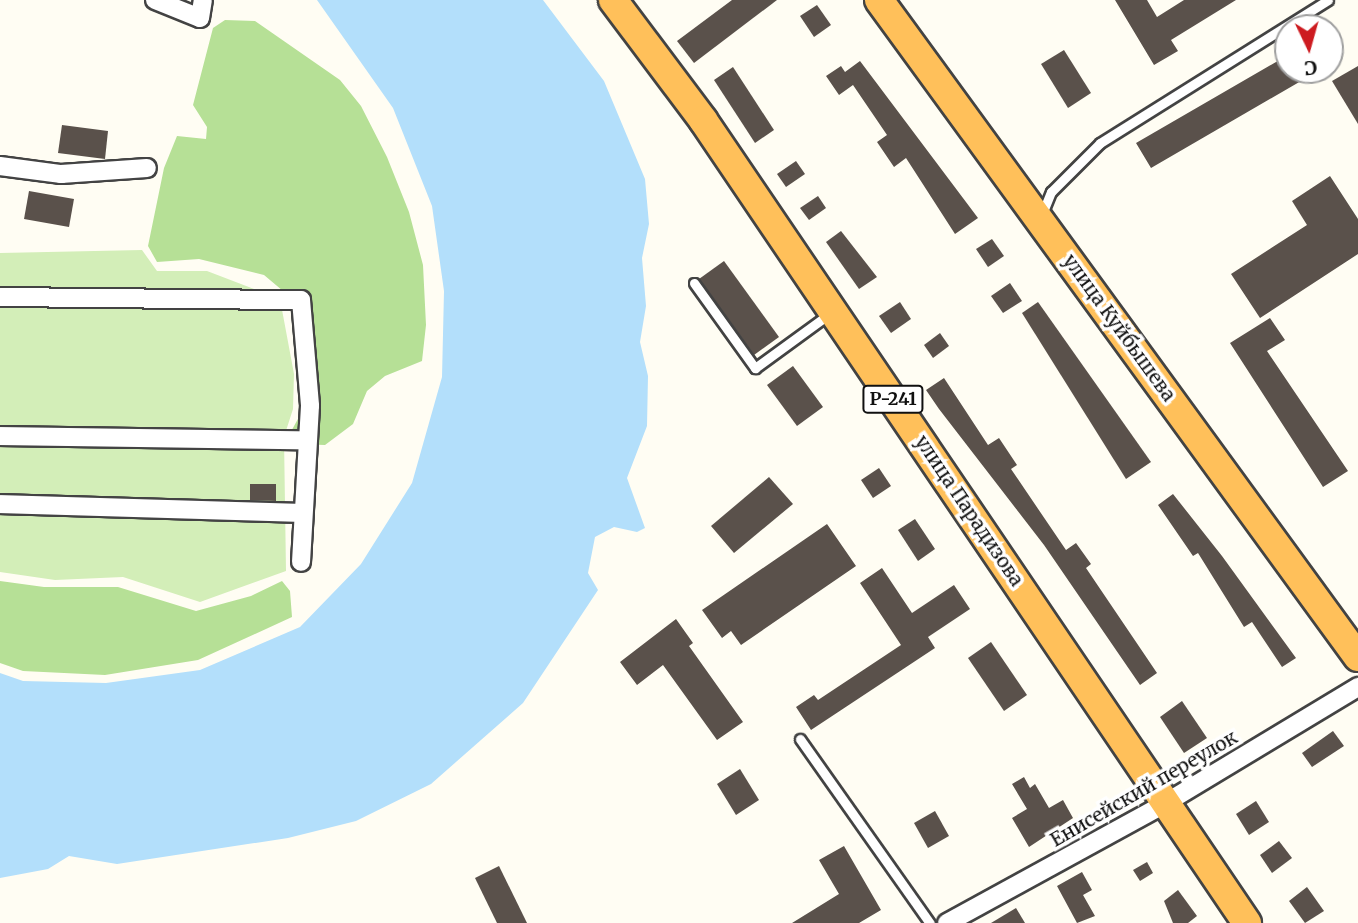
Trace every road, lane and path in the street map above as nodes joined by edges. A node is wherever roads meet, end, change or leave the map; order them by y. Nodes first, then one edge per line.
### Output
1 (155, 0) edge
2 (613, 0) edge
3 (879, 0) edge
4 (1328, 0) edge
5 (202, 9) edge
6 (0, 166) edge
7 (147, 168) dead end
8 (1040, 219) junction
9 (694, 283) dead end
10 (0, 297) edge
11 (833, 311) junction
12 (0, 436) edge
13 (305, 440) junction
14 (0, 504) edge
15 (303, 513) junction
16 (301, 562) dead end
17 (1358, 657) edge
18 (1358, 687) edge
19 (800, 739) dead end
20 (1164, 804) junction
21 (930, 923) edge
22 (947, 923) edge
23 (1247, 923) edge

1 - 5 street
2 - 11 highway, улица Парадизова / Р-241
3 - 8 highway, улица Куйбышева
4 - 8 lane
6 - 7 street
8 - 17 highway, улица Куйбышева
9 - 11 lane
10 - 13 street
11 - 20 highway, улица Парадизова / Р-241
12 - 13 street
13 - 15 street
14 - 15 street
15 - 16 street
18 - 20 street, Енисейский переулок
19 - 21 lane
20 - 22 street, Енисейский переулок
20 - 23 highway, улица Парадизова / Р-241

